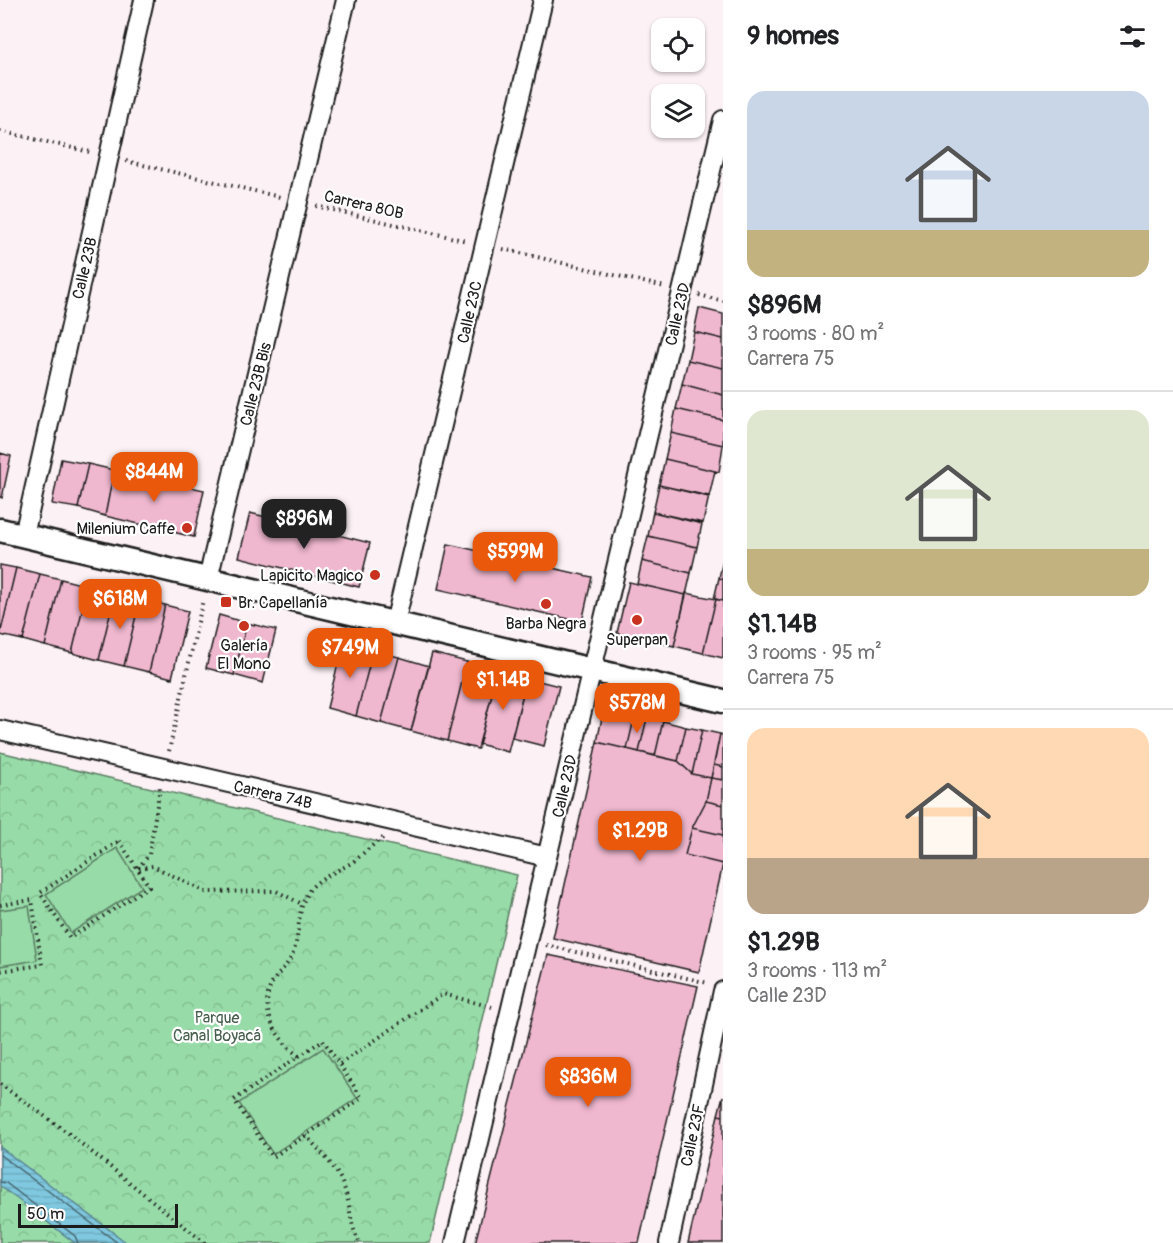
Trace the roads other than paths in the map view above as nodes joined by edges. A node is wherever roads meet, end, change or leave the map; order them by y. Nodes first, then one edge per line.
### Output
1 (144, 0) edge
2 (346, 0) edge
3 (543, 0) edge
4 (723, 120) edge
5 (0, 530) edge
6 (24, 535) junction
7 (208, 579) junction
8 (395, 623) junction
9 (592, 670) junction
10 (723, 701) edge
11 (0, 730) edge
12 (547, 857) junction
13 (717, 987) edge
14 (455, 1243) edge
15 (669, 1243) edge

1 - 6 street, Calle 23B
2 - 7 street, Calle 23B Bis
3 - 8 street, Calle 23C
4 - 9 street, Calle 23D
5 - 6 street
6 - 7 street
7 - 8 street
8 - 9 street
9 - 10 street
9 - 12 street, Calle 23D
11 - 12 street, Carrera 74B
12 - 14 street, Calle 23D
13 - 15 street, Calle 23F

